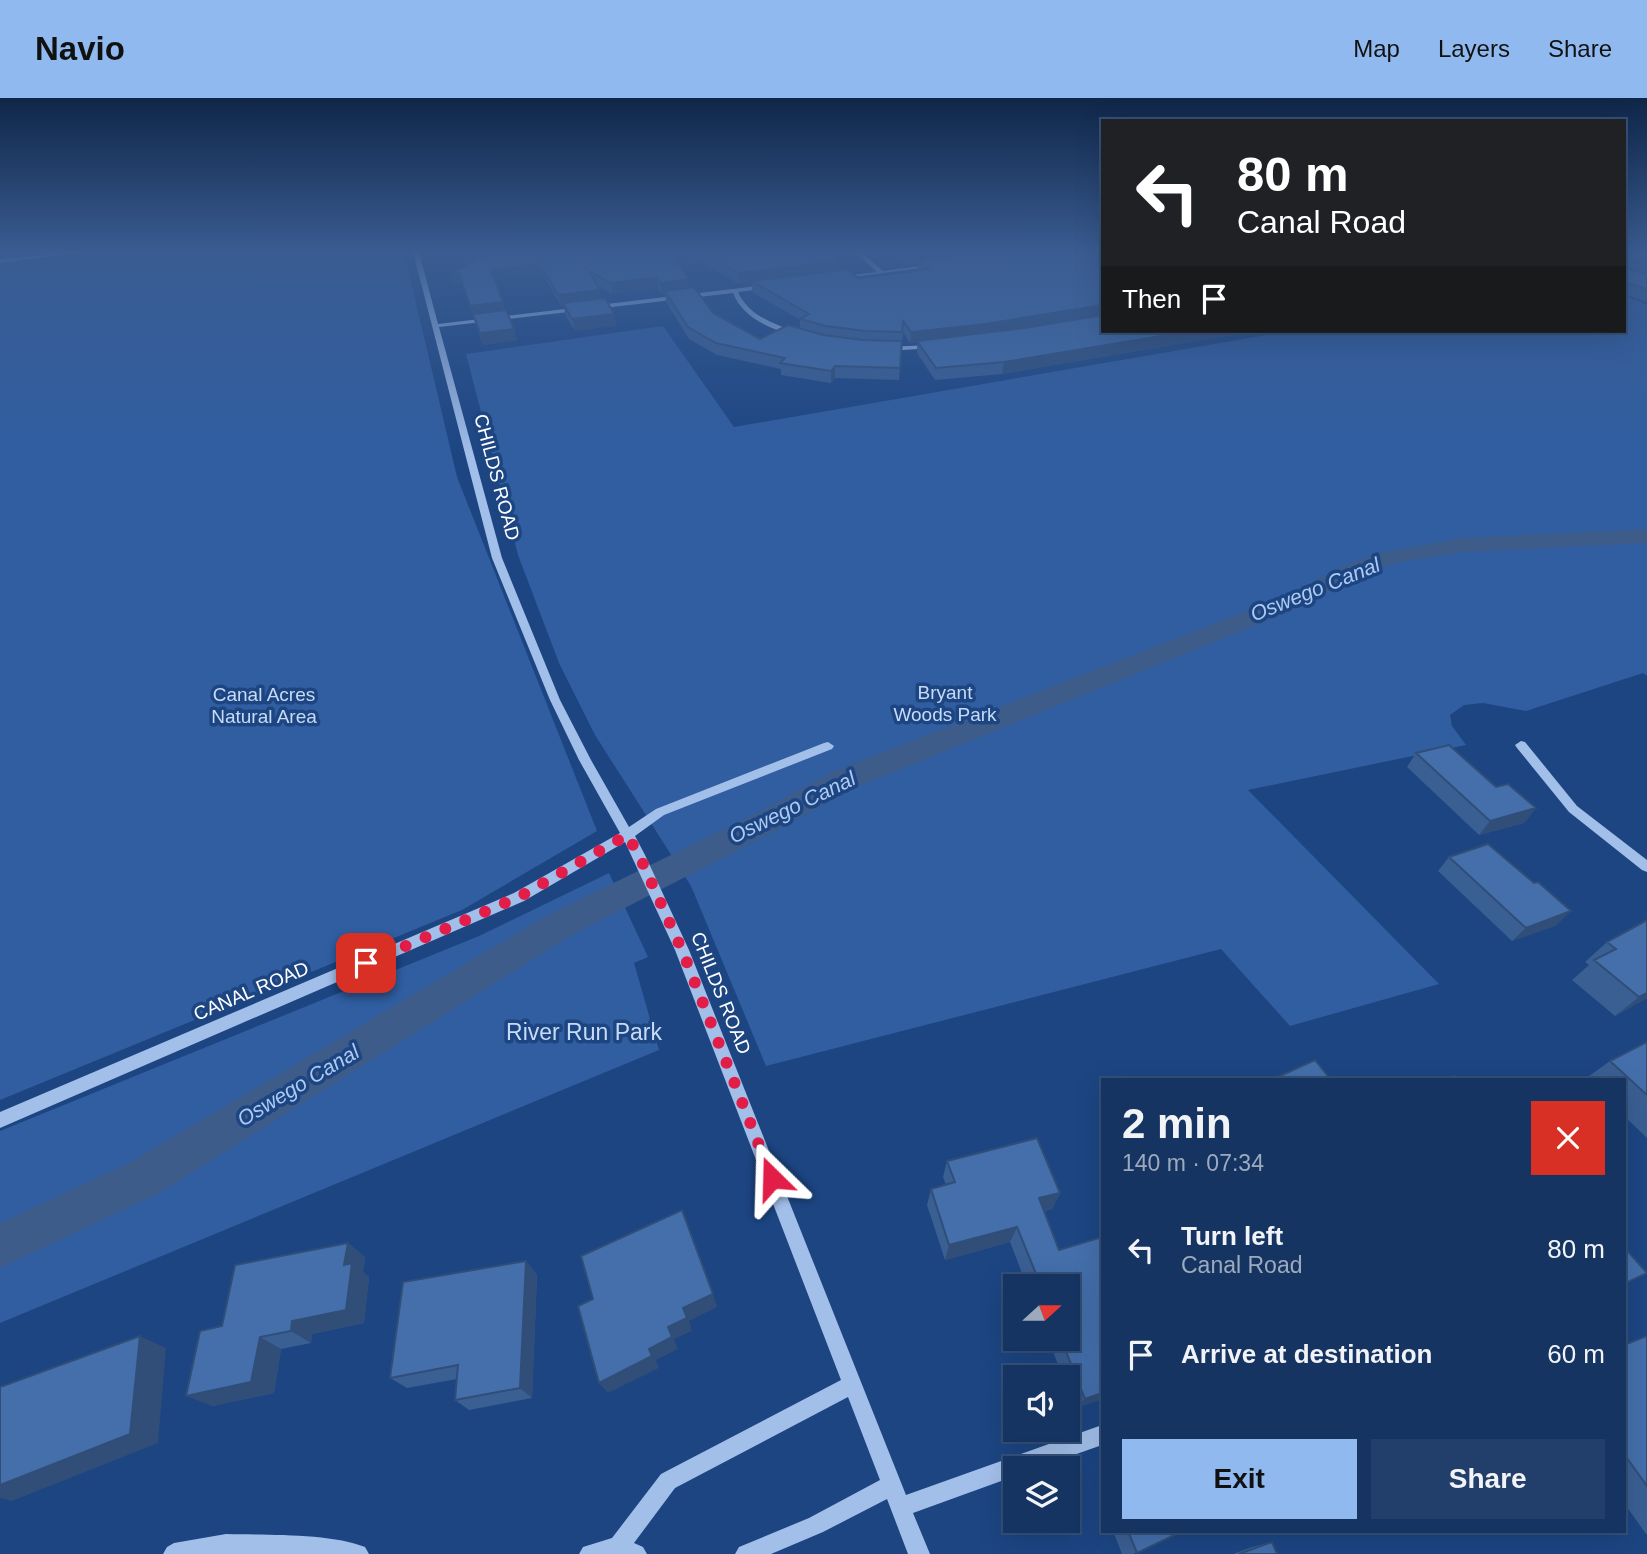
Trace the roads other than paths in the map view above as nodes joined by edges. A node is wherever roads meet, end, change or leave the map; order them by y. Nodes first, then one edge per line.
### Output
1 (433, 320) edge
2 (483, 320) edge
3 (764, 320) edge
4 (435, 326) junction
5 (803, 337) edge
6 (941, 346) edge
7 (880, 349) edge
8 (1521, 745) dead end
9 (828, 746) dead end
10 (627, 835) junction
11 (1647, 867) edge
12 (0, 1120) edge
13 (853, 1384) junction
14 (1101, 1435) edge
15 (892, 1485) junction
16 (901, 1507) junction
17 (627, 1550) edge
18 (174, 1554) edge
19 (358, 1554) edge
20 (590, 1554) edge
21 (746, 1554) edge
22 (919, 1554) edge

1 - 4 street, CHILDS ROAD
2 - 4 street
3 - 5 street
4 - 10 street, CHILDS ROAD
6 - 7 street
8 - 11 street
9 - 10 street, CANAL ROAD
10 - 12 street, CANAL ROAD
10 - 13 street, CHILDS ROAD
13 - 15 street, CHILDS ROAD
13 - 17 street
14 - 16 street
15 - 16 street, CHILDS ROAD
15 - 21 street
16 - 22 street, CHILDS ROAD
17 - 20 street
18 - 19 street

